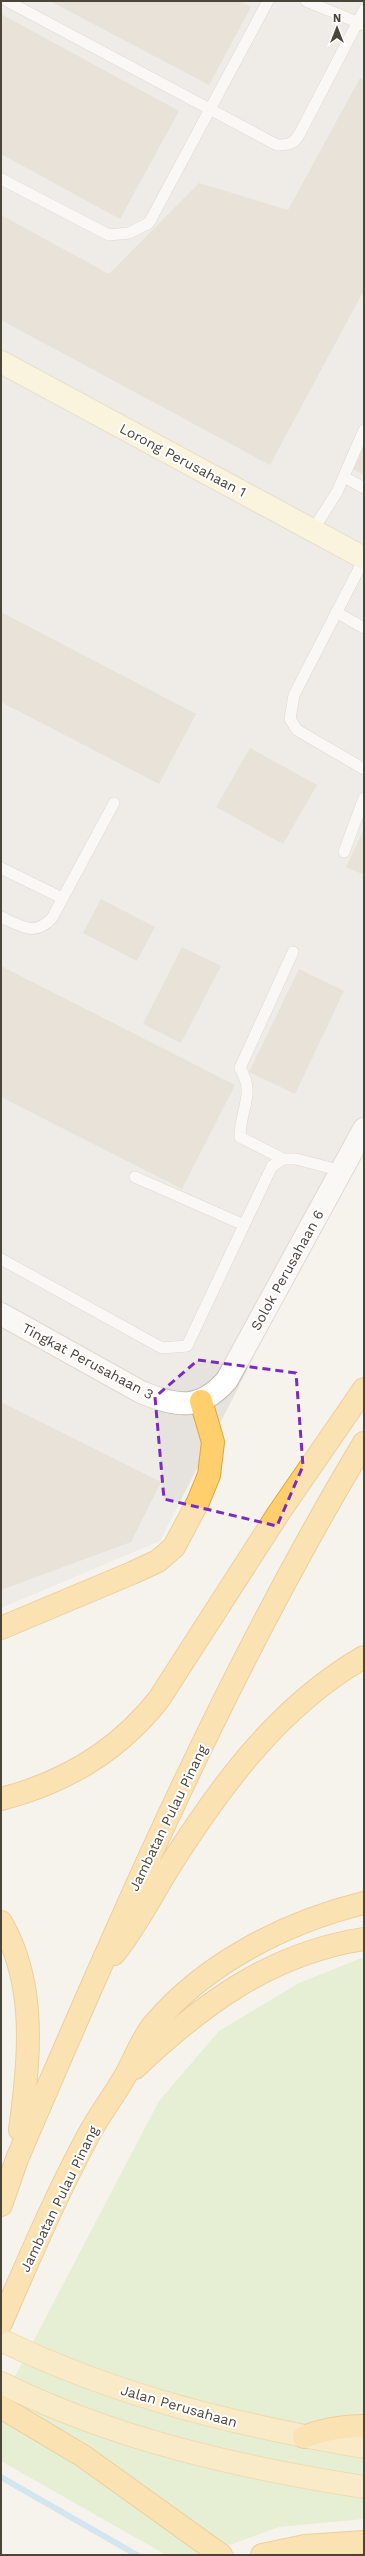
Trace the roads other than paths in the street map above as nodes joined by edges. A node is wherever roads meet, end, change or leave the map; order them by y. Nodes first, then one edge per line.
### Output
1 (7, 1) edge
2 (268, 1) edge
3 (306, 1) edge
4 (364, 10) edge
5 (361, 24) edge
6 (210, 109) junction
7 (1, 179) edge
8 (1, 362) edge
9 (364, 430) edge
10 (344, 477) junction
11 (364, 488) edge
12 (313, 530) junction
13 (364, 559) edge
14 (336, 612) junction
15 (364, 628) edge
16 (364, 769) edge
17 (364, 798) edge
18 (114, 803) dead end
19 (344, 852) dead end
20 (1, 868) edge
21 (62, 898) junction
22 (1, 917) edge
23 (292, 952) dead end
24 (364, 1129) edge
25 (283, 1159) junction
26 (342, 1172) junction
27 (135, 1177) dead end
28 (244, 1225) junction
29 (1, 1259) edge
30 (1, 1314) edge
31 (364, 1389) edge
32 (201, 1401) junction
33 (364, 1444) edge
34 (1, 1628) edge
35 (364, 1657) edge
36 (1, 1799) edge
37 (364, 1903) edge
38 (1, 1922) edge
39 (364, 1939) edge
40 (93, 1981) junction
41 (124, 2078) junction
42 (17, 2159) junction
43 (1, 2205) edge
44 (1, 2323) edge
45 (1, 2340) edge
46 (1, 2383) edge
47 (1, 2407) edge
48 (364, 2426) edge
49 (304, 2437) junction
50 (364, 2447) edge
51 (364, 2487) edge
52 (364, 2542) edge
53 (221, 2555) edge
54 (262, 2555) edge

1 - 6 lane
2 - 6 lane
3 - 5 lane
4 - 5 lane
5 - 6 lane
6 - 7 lane
8 - 12 street, Lorong Perusahaan 1
9 - 10 lane
10 - 11 lane
10 - 12 lane
12 - 13 street, Lorong Perusahaan 1
13 - 14 lane
14 - 15 lane
14 - 16 lane
17 - 19 lane
18 - 21 lane
20 - 21 lane
21 - 22 lane
23 - 25 lane
24 - 26 street, Solok Perusahaan 6
25 - 26 lane
25 - 28 lane
26 - 32 street, Solok Perusahaan 6
27 - 28 lane
28 - 29 lane
30 - 32 street, Tingkat Perusahaan 3
31 - 36 highway
32 - 34 highway
33 - 40 highway, Jambatan Pulau Pinang
35 - 40 highway
37 - 41 highway
38 - 42 highway
39 - 41 highway
40 - 42 highway, Jambatan Pulau Pinang
41 - 44 highway, Jambatan Pulau Pinang
42 - 43 highway, Jambatan Pulau Pinang
45 - 49 main road, Jalan Perusahaan
46 - 51 main road
47 - 53 highway
48 - 49 highway
49 - 50 main road, Jalan Perusahaan
52 - 54 highway

